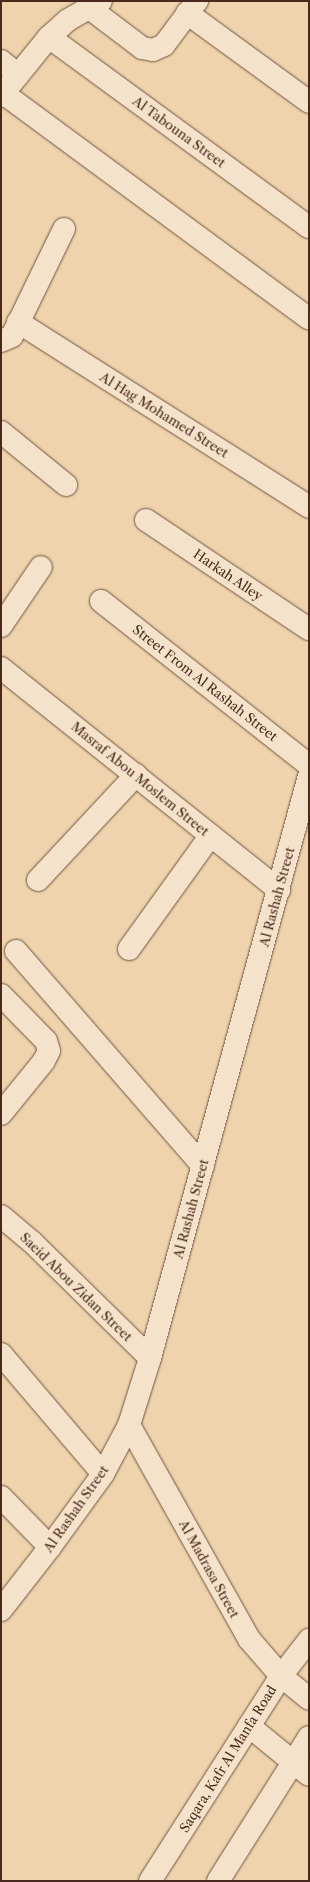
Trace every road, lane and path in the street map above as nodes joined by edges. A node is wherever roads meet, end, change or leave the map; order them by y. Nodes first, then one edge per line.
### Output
1 (95, 4) edge
2 (192, 7) edge
3 (49, 37) junction
4 (1, 61) edge
5 (18, 75) junction
6 (2, 95) edge
7 (309, 102) edge
8 (309, 227) edge
9 (64, 230) dead end
10 (309, 319) edge
11 (18, 322) junction
12 (1, 341) edge
13 (1, 432) edge
14 (66, 485) dead end
15 (309, 507) edge
16 (146, 520) dead end
17 (41, 567) dead end
18 (101, 601) dead end
19 (1, 626) edge
20 (309, 629) edge
21 (1, 668) edge
22 (309, 765) edge
23 (136, 775) junction
24 (309, 776) edge
25 (211, 835) junction
26 (38, 880) dead end
27 (279, 890) junction
28 (129, 949) dead end
29 (16, 950) dead end
30 (1, 995) edge
31 (3, 1105) edge
32 (203, 1166) junction
33 (1, 1216) edge
34 (1, 1354) edge
35 (150, 1358) junction
36 (129, 1425) junction
37 (103, 1474) junction
38 (1, 1497) edge
39 (50, 1547) junction
40 (1, 1610) edge
41 (309, 1640) edge
42 (281, 1676) junction
43 (309, 1699) edge
44 (249, 1726) junction
45 (309, 1737) edge
46 (305, 1774) edge
47 (150, 1881) edge
48 (218, 1881) edge

1 - 2 street
1 - 3 street
2 - 7 street
3 - 5 street
3 - 8 street, Al Tabouna Street
4 - 5 street
5 - 6 street
6 - 10 street
9 - 11 street
11 - 12 street
11 - 15 street, Al Hag Mohamed Street
13 - 14 street
16 - 20 street, Harkah Alley
17 - 19 street
18 - 22 street, Street From Al Rashah Street
21 - 23 street, Masraf Abou Moslem Street
23 - 25 street, Masraf Abou Moslem Street
23 - 26 street
24 - 27 street, Al Rashah Street
25 - 27 street, Masraf Abou Moslem Street
25 - 28 street
27 - 32 street, Al Rashah Street
29 - 32 street
30 - 31 street
32 - 35 street, Al Rashah Street
33 - 35 street, Saeid Abou Zidan Street
34 - 37 street
35 - 36 street, Al Rashah Street
36 - 37 street, Al Rashah Street
36 - 42 street, Al Madrasa Street
37 - 39 street, Al Rashah Street
38 - 39 street
39 - 40 street, Al Rashah Street
41 - 42 street, Saqara, Kafr Al Manfa Road
42 - 43 street, Al Madrasa Street
42 - 44 street, Saqara, Kafr Al Manfa Road
44 - 46 street
44 - 47 street, Saqara, Kafr Al Manfa Road
45 - 46 street
46 - 48 street

